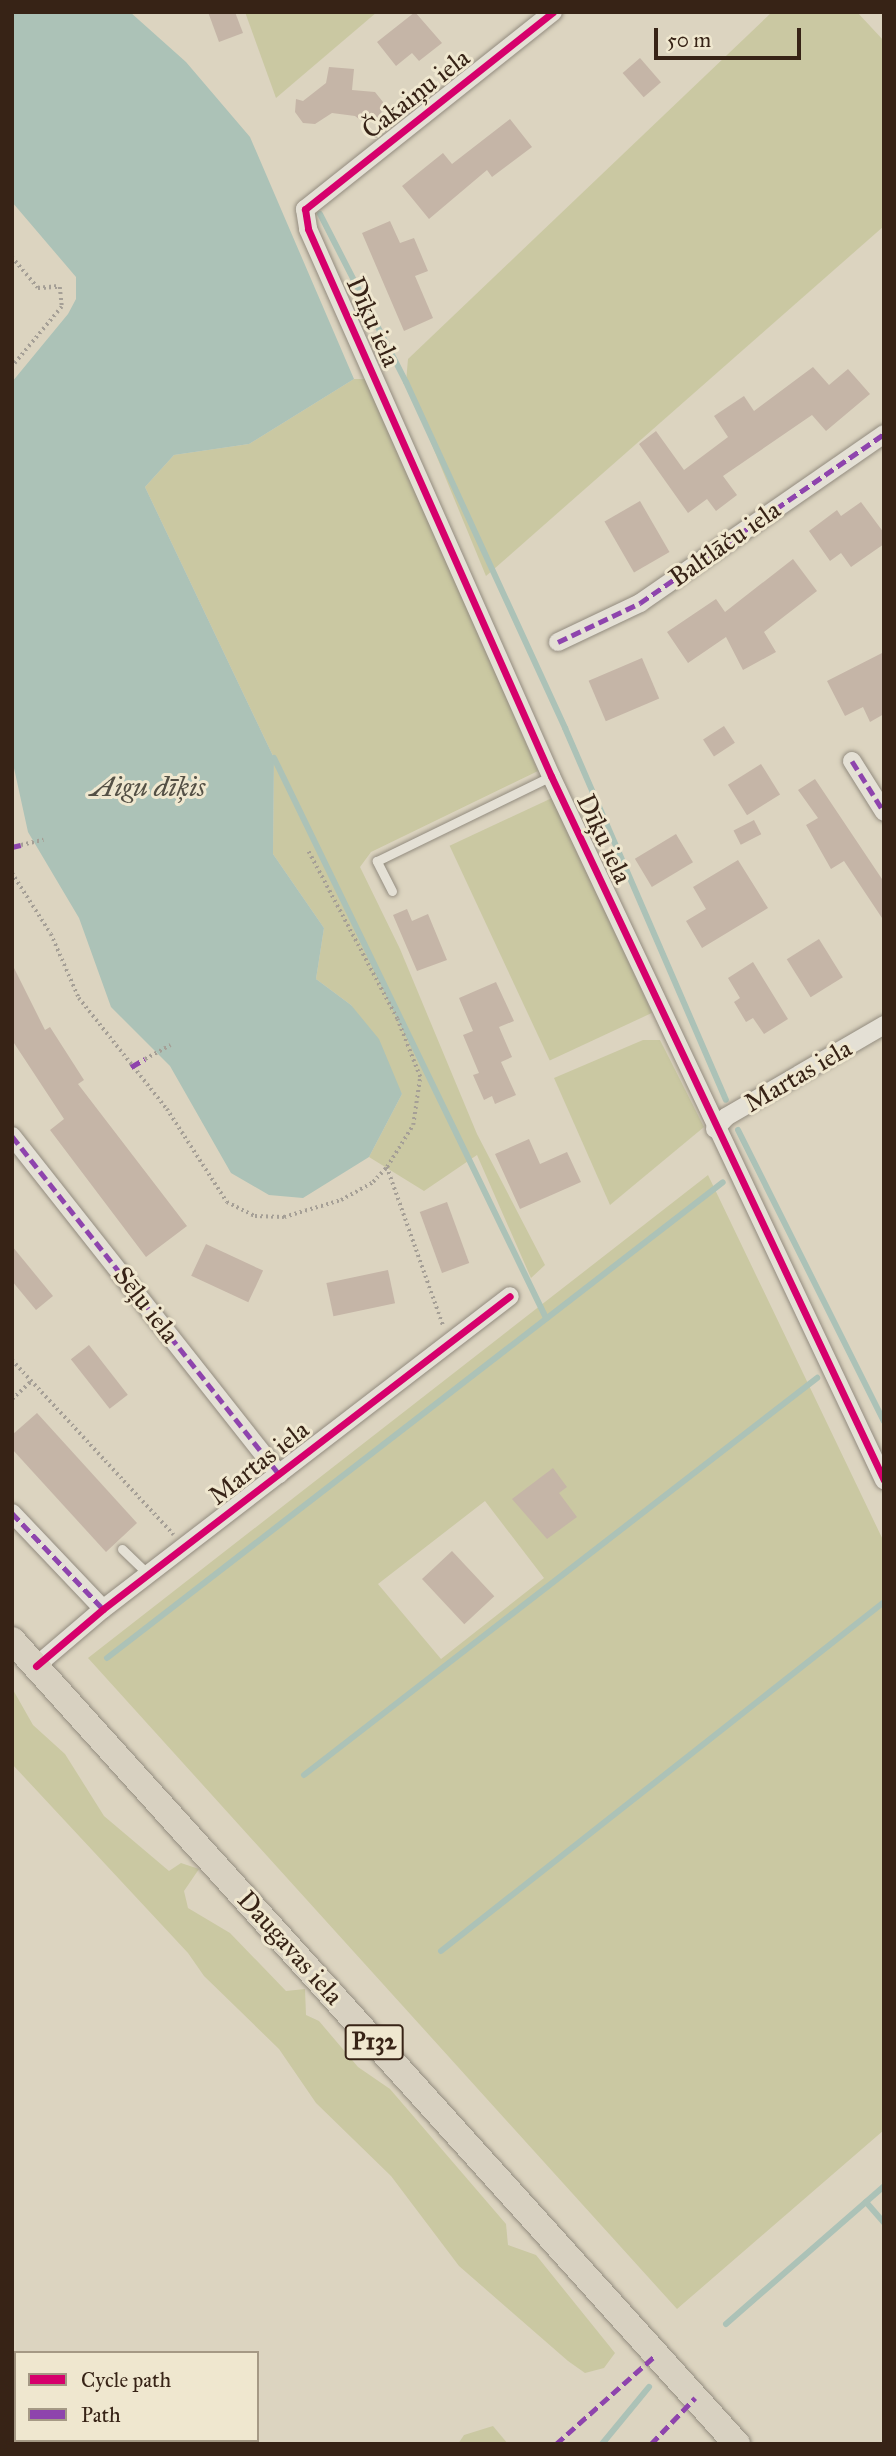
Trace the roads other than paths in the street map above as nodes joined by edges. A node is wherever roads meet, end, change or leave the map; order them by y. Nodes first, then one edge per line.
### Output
1 (553, 12) edge
2 (305, 209) joint
3 (884, 435) edge
4 (558, 642) dead end
5 (852, 761) dead end
6 (551, 776) junction
7 (884, 812) edge
8 (392, 891) dead end
9 (884, 1025) edge
10 (715, 1129) junction
11 (12, 1136) edge
12 (509, 1296) dead end
13 (279, 1474) junction
14 (884, 1480) edge
15 (12, 1513) edge
16 (122, 1549) dead end
17 (148, 1574) junction
18 (103, 1609) junction
19 (12, 1640) edge
20 (36, 1667) junction
21 (737, 2444) edge

1 - 2 street, Čakaiņu iela
2 - 6 street, Dīķu iela
3 - 4 street, Baltlāču iela
5 - 7 street
6 - 8 lane
6 - 10 street, Dīķu iela
9 - 10 street, Martas iela
10 - 14 street, Dīķu iela
11 - 13 street, Sēļu iela
12 - 13 street, Martas iela
13 - 17 street, Martas iela
15 - 18 street
16 - 17 lane
17 - 18 street, Martas iela
18 - 20 street, Martas iela
19 - 20 main road, Daugavas iela / P132
20 - 21 main road, Daugavas iela / P132

